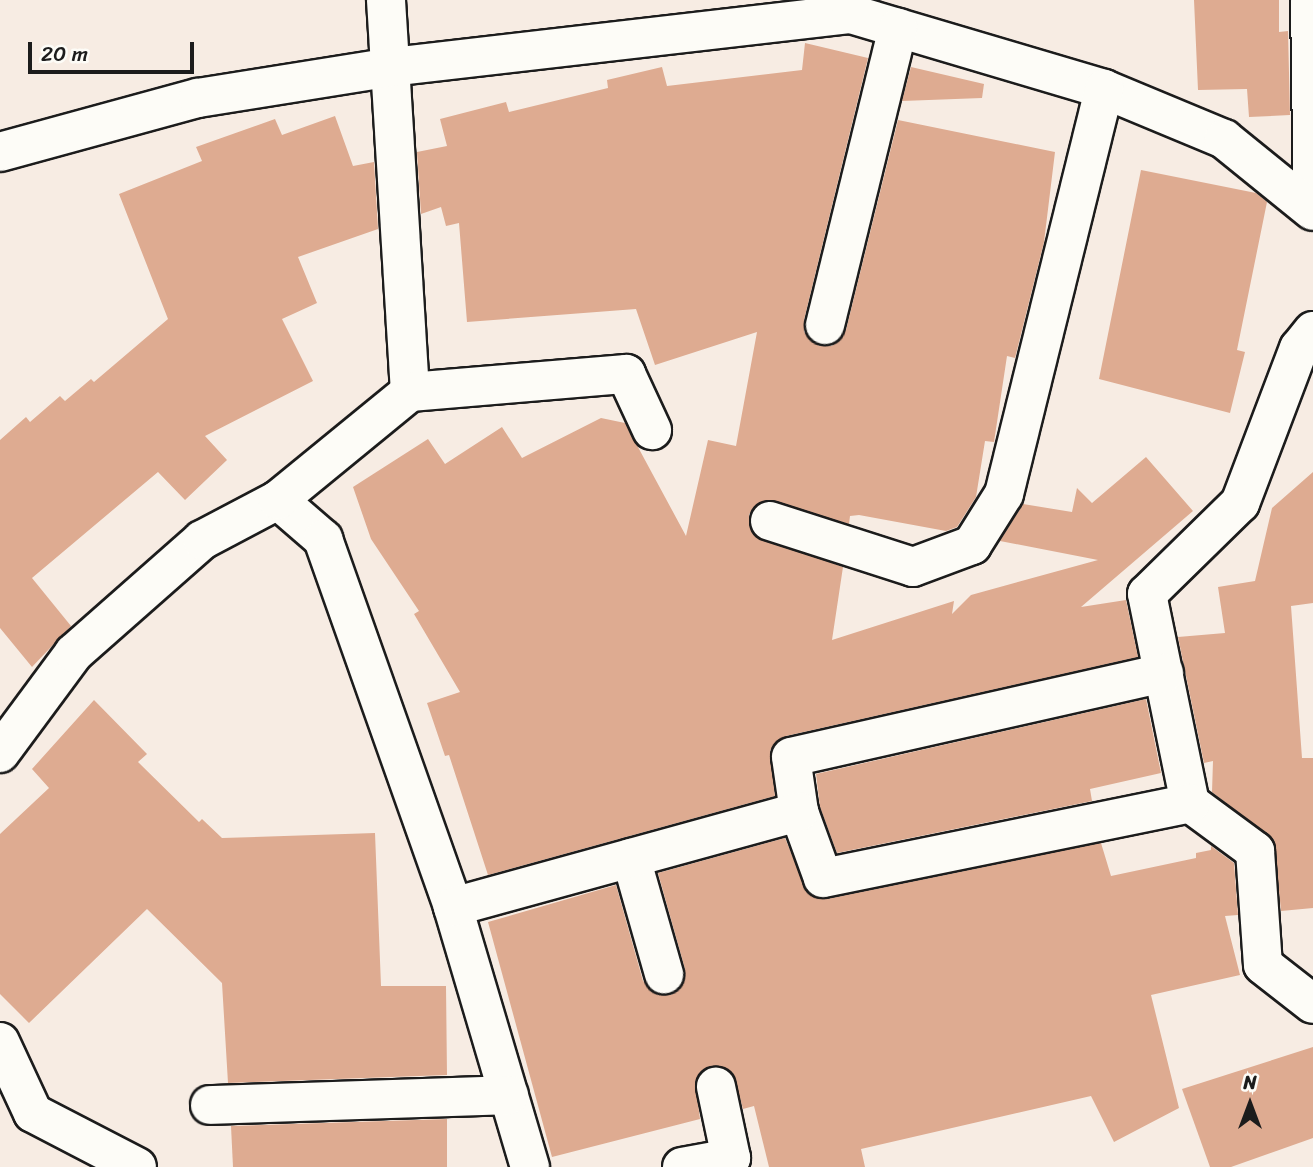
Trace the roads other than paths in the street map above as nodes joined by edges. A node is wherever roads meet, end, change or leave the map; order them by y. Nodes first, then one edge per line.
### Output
1 (386, 0) edge
2 (1310, 0) edge
3 (850, 7) edge
4 (898, 28) junction
5 (391, 67) junction
6 (1104, 89) junction
7 (2, 149) edge
8 (1313, 210) edge
9 (825, 325) dead end
10 (1313, 331) edge
11 (410, 393) junction
12 (652, 430) dead end
13 (278, 500) junction
14 (770, 522) dead end
15 (1164, 673) junction
16 (0, 753) edge
17 (1190, 803) junction
18 (799, 811) junction
19 (631, 858) junction
20 (453, 907) junction
21 (664, 974) dead end
22 (1313, 1004) edge
23 (0, 1042) edge
24 (716, 1087) dead end
25 (509, 1095) junction
26 (210, 1105) dead end
27 (137, 1167) edge
28 (530, 1167) edge
29 (682, 1167) edge

1 - 5 street
2 - 8 street
3 - 4 street
3 - 5 street
4 - 6 street
4 - 9 street
5 - 7 street
5 - 11 street
6 - 8 street
6 - 14 street
10 - 15 street
11 - 12 street
11 - 13 street
13 - 16 street
13 - 20 street
15 - 17 street
15 - 18 street
17 - 18 street
17 - 22 street
18 - 19 street
19 - 20 street
19 - 21 street
20 - 25 street
23 - 27 street
24 - 29 street
25 - 26 street
25 - 28 street

